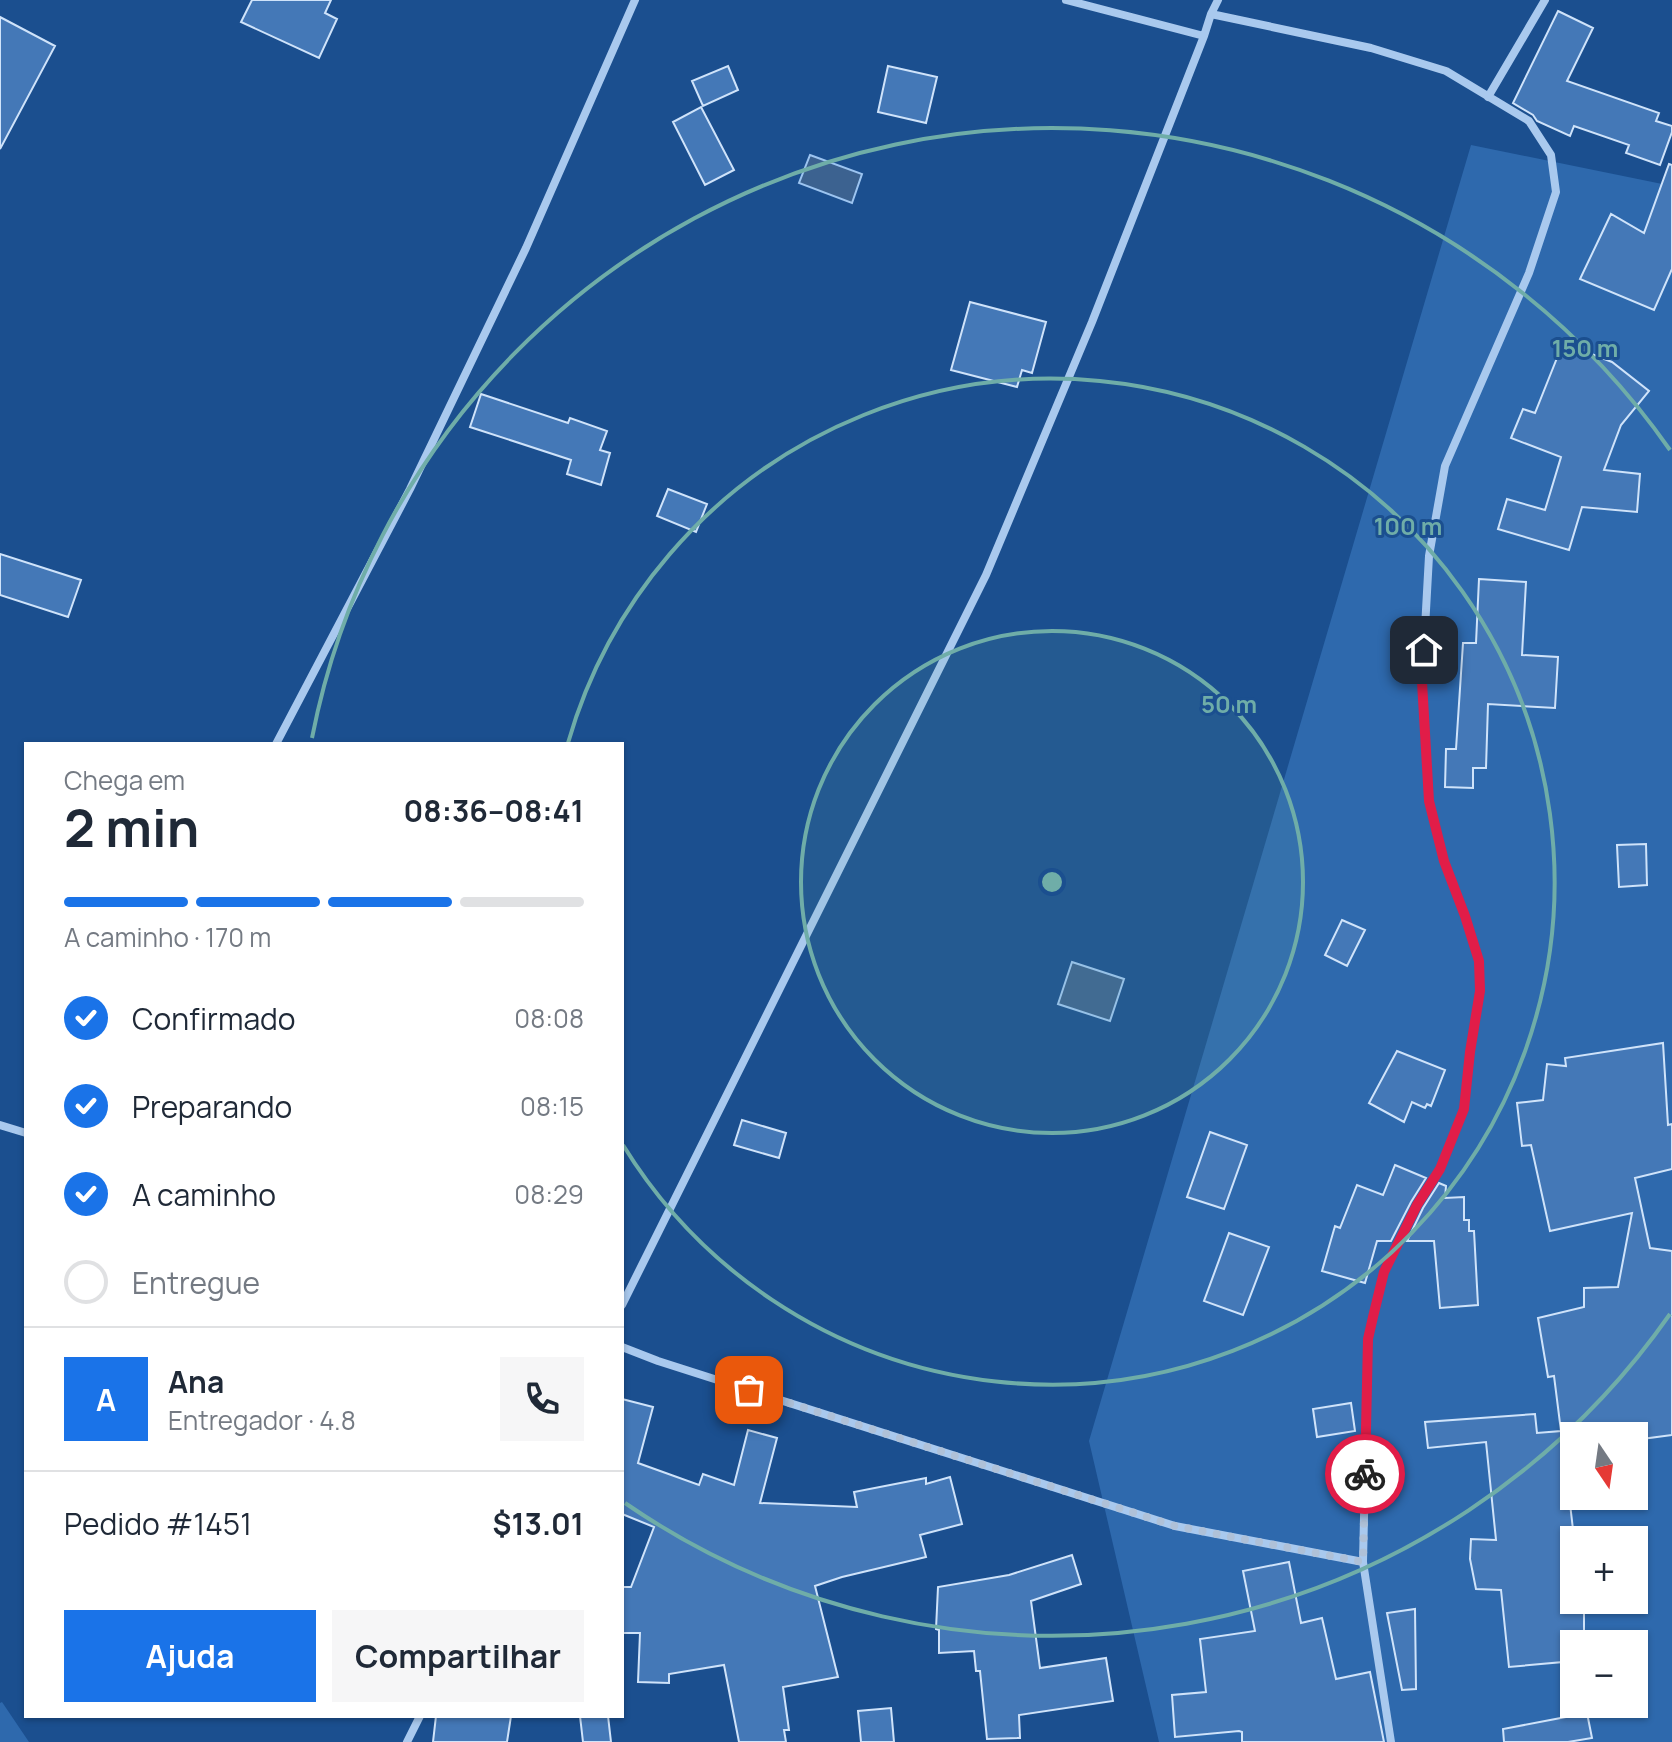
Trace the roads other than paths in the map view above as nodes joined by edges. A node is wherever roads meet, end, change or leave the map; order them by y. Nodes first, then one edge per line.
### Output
1 (635, 0) edge
2 (1066, 0) edge
3 (1218, 0) edge
4 (1545, 0) edge
5 (1211, 14) junction
6 (1204, 36) junction
7 (1488, 97) junction
8 (277, 742) edge
9 (0, 1125) edge
10 (24, 1132) edge
11 (624, 1301) edge
12 (624, 1348) edge
13 (1363, 1562) junction
14 (419, 1718) edge
15 (407, 1742) edge
16 (1391, 1742) edge

1 - 8 street
2 - 6 street
3 - 5 street
4 - 7 street
5 - 6 street
5 - 7 street
6 - 11 street
7 - 13 street
9 - 10 street
12 - 13 street
13 - 16 street
14 - 15 street

